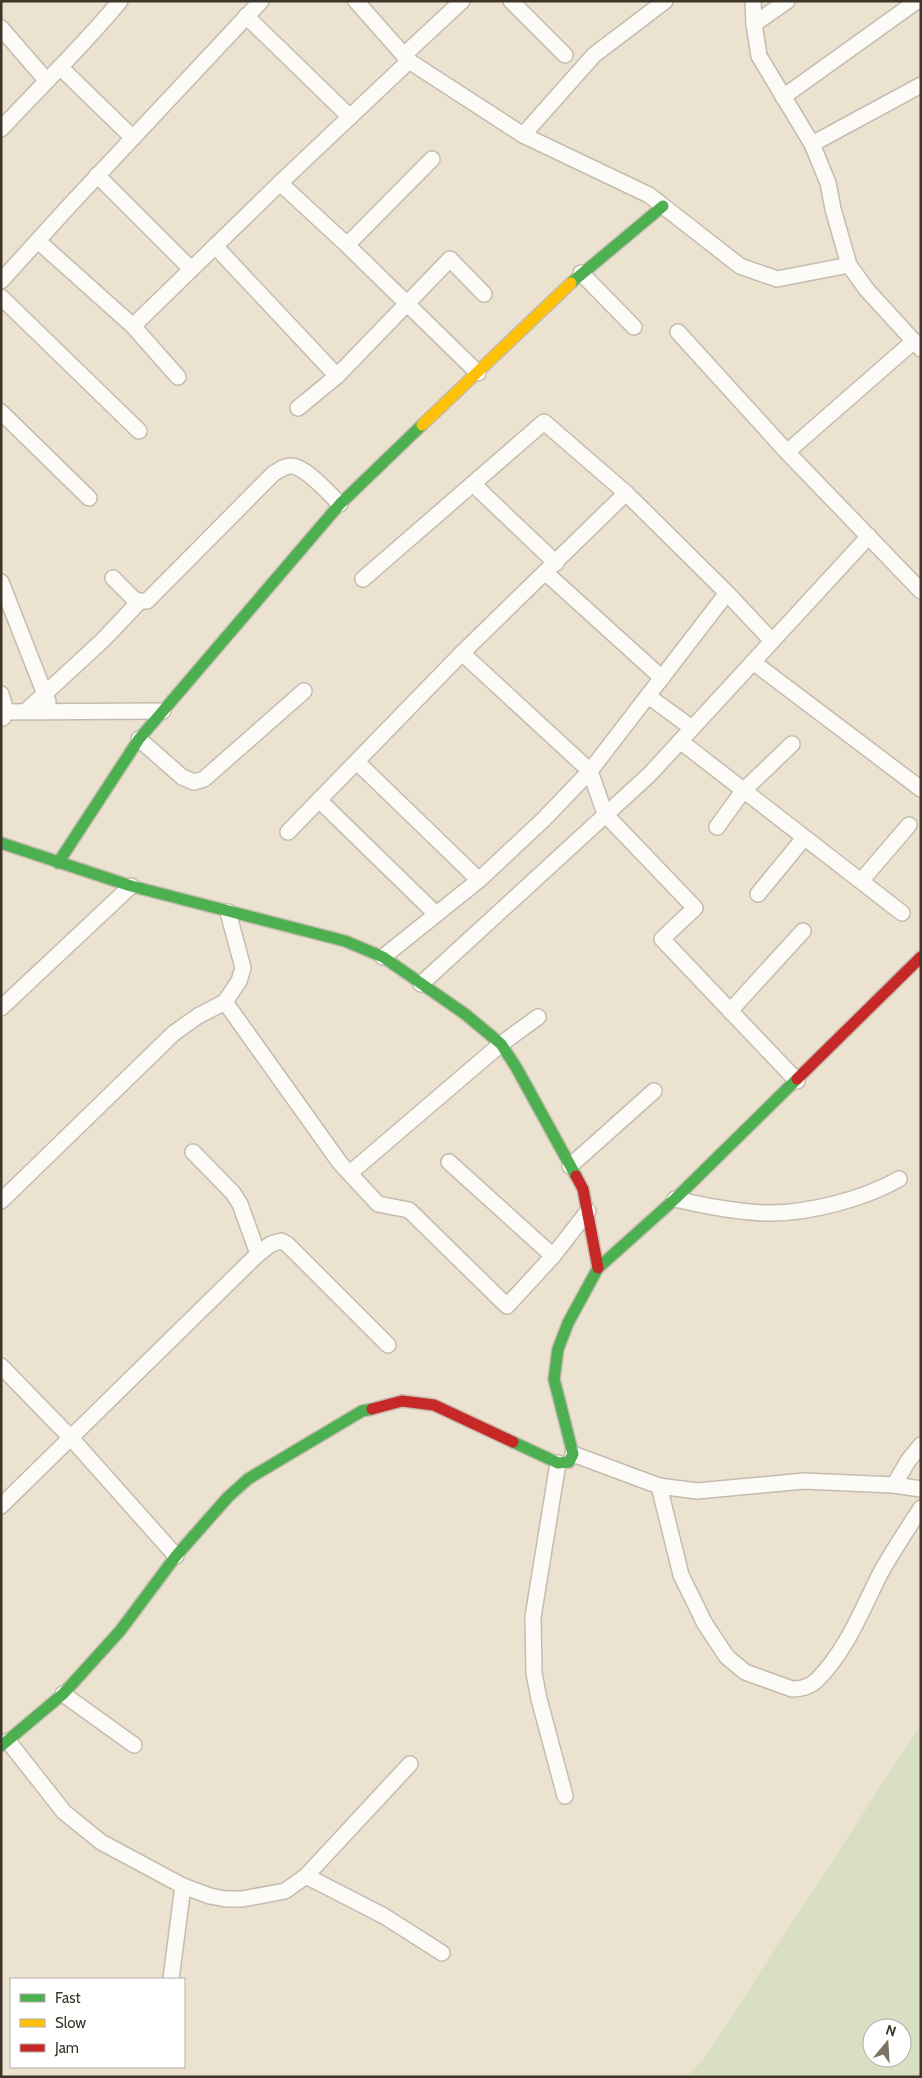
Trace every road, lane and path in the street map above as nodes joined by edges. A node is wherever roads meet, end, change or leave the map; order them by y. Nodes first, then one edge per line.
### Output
1 (120, 1) edge
2 (260, 1) edge
3 (356, 1) edge
4 (462, 1) edge
5 (511, 1) edge
6 (665, 1) edge
7 (753, 1) edge
8 (788, 1) edge
9 (916, 1) edge
10 (648, 6) edge
11 (246, 16) junction
12 (754, 24) junction
13 (1, 28) edge
14 (565, 55) dead end
15 (406, 58) junction
16 (60, 68) junction
17 (46, 80) junction
18 (921, 85) edge
19 (783, 97) junction
20 (350, 117) junction
21 (1, 129) edge
22 (523, 135) junction
23 (133, 138) junction
24 (812, 144) junction
25 (432, 159) dead end
26 (97, 176) junction
27 (280, 183) junction
28 (663, 206) junction
29 (38, 241) junction
30 (347, 245) junction
31 (215, 246) junction
32 (849, 265) junction
33 (191, 269) junction
34 (581, 273) junction
35 (1, 281) edge
36 (484, 294) dead end
37 (1, 297) edge
38 (408, 304) junction
39 (133, 326) junction
40 (634, 328) dead end
41 (678, 332) dead end
42 (918, 345) edge
43 (478, 373) junction
44 (337, 376) junction
45 (178, 377) dead end
46 (298, 408) dead end
47 (2, 414) edge
48 (139, 431) dead end
49 (787, 452) junction
50 (473, 484) junction
51 (626, 493) junction
52 (89, 498) dead end
53 (340, 504) junction
54 (869, 536) junction
55 (551, 568) junction
56 (113, 578) dead end
57 (363, 579) dead end
58 (1, 582) edge
59 (921, 591) edge
60 (727, 593) junction
61 (140, 601) junction
62 (772, 641) junction
63 (462, 653) junction
64 (752, 662) junction
65 (662, 678) junction
66 (304, 691) dead end
67 (44, 693) junction
68 (1, 694) edge
69 (648, 696) junction
70 (51, 710) junction
71 (163, 710) junction
72 (26, 711) junction
73 (3, 714) edge
74 (692, 728) junction
75 (139, 739) junction
76 (680, 741) junction
77 (792, 744) dead end
78 (357, 762) junction
79 (590, 771) junction
80 (919, 785) edge
81 (743, 791) junction
82 (319, 800) junction
83 (605, 814) junction
84 (909, 825) dead end
85 (717, 827) dead end
86 (288, 832) dead end
87 (804, 838) junction
88 (1, 843) edge
89 (58, 863) junction
90 (479, 880) junction
91 (860, 881) junction
92 (131, 886) junction
93 (758, 894) dead end
94 (228, 912) junction
95 (902, 913) dead end
96 (436, 914) junction
97 (803, 931) dead end
98 (383, 956) junction
99 (921, 957) edge
100 (421, 984) junction
101 (225, 1002) junction
102 (1, 1008) edge
103 (730, 1011) junction
104 (538, 1017) dead end
105 (502, 1044) junction
106 (797, 1081) junction
107 (654, 1091) dead end
108 (193, 1152) dead end
109 (449, 1162) dead end
110 (570, 1166) junction
111 (350, 1173) junction
112 (899, 1179) dead end
113 (675, 1199) junction
114 (1, 1201) edge
115 (588, 1211) junction
116 (258, 1254) junction
117 (553, 1256) junction
118 (598, 1268) junction
119 (388, 1345) dead end
120 (1, 1366) edge
121 (71, 1438) junction
122 (921, 1445) edge
123 (573, 1454) junction
124 (558, 1464) junction
125 (894, 1485) junction
126 (659, 1486) junction
127 (921, 1489) edge
128 (1, 1506) edge
129 (921, 1508) edge
130 (176, 1556) junction
131 (62, 1694) junction
132 (4, 1743) edge
133 (134, 1744) dead end
134 (410, 1764) dead end
135 (565, 1796) dead end
136 (306, 1876) junction
137 (183, 1886) junction
138 (442, 1953) dead end
139 (170, 1978) edge

1 - 16 street
2 - 11 street
3 - 15 street
4 - 15 street
5 - 14 street
6 - 10 street
7 - 12 street
8 - 12 street
9 - 19 street
10 - 22 street
11 - 20 street
11 - 23 street
12 - 19 street
13 - 17 street
15 - 20 street
15 - 22 street
16 - 17 street
16 - 23 street
17 - 21 street
18 - 24 street
19 - 24 street
20 - 27 street
22 - 28 street
23 - 26 street
24 - 32 street
25 - 30 street
26 - 29 street
26 - 33 street
27 - 30 street
27 - 31 street
28 - 32 street
28 - 34 street
29 - 35 street
29 - 39 street
30 - 38 street
31 - 33 street
31 - 44 street
32 - 42 street
33 - 39 street
34 - 40 street
34 - 43 street
36 - 38 street
37 - 48 street
38 - 43 street
38 - 44 street
39 - 45 street
41 - 49 street
42 - 49 street
43 - 53 street
44 - 46 street
47 - 52 street
49 - 54 street
50 - 51 street
50 - 55 street
50 - 57 street
51 - 55 street
51 - 60 street
53 - 61 street
53 - 71 street
54 - 59 street
54 - 62 street
55 - 63 street
55 - 65 street
56 - 61 street
58 - 67 street
60 - 62 street
60 - 65 street
61 - 67 street
62 - 64 street
63 - 78 street
63 - 79 street
64 - 74 street
64 - 80 street
65 - 69 street
66 - 75 street
67 - 70 street
67 - 72 street
68 - 73 street
69 - 74 street
69 - 79 street
70 - 71 street
70 - 72 street
71 - 75 street
72 - 73 street
74 - 76 street
75 - 89 street
76 - 81 street
76 - 83 street
77 - 81 street
78 - 82 street
78 - 90 street
79 - 83 street
79 - 90 street
81 - 85 street
81 - 87 street
82 - 86 street
82 - 96 street
83 - 100 street
83 - 103 street
84 - 91 street
87 - 91 street
87 - 93 street
88 - 89 street
89 - 92 street
90 - 96 street
91 - 95 street
92 - 94 street
92 - 102 street
94 - 98 street
94 - 101 street
96 - 98 street
97 - 103 street
98 - 100 street
99 - 106 street
100 - 105 street
101 - 111 street
101 - 114 street
103 - 106 street
104 - 105 street
105 - 110 street
105 - 111 street
106 - 113 street
107 - 110 street
108 - 116 street
109 - 117 street
110 - 115 street
111 - 117 street
112 - 113 street
113 - 118 street
115 - 117 street
115 - 118 street
116 - 119 street
116 - 121 street
118 - 123 street
120 - 121 street
121 - 128 street
121 - 130 street
122 - 125 street
123 - 124 street
123 - 126 street
124 - 130 street
124 - 135 street
125 - 126 street
125 - 127 street
126 - 129 street
130 - 131 street
131 - 132 street
131 - 133 street
132 - 137 street
134 - 136 street
136 - 137 street
136 - 138 street
137 - 139 street

